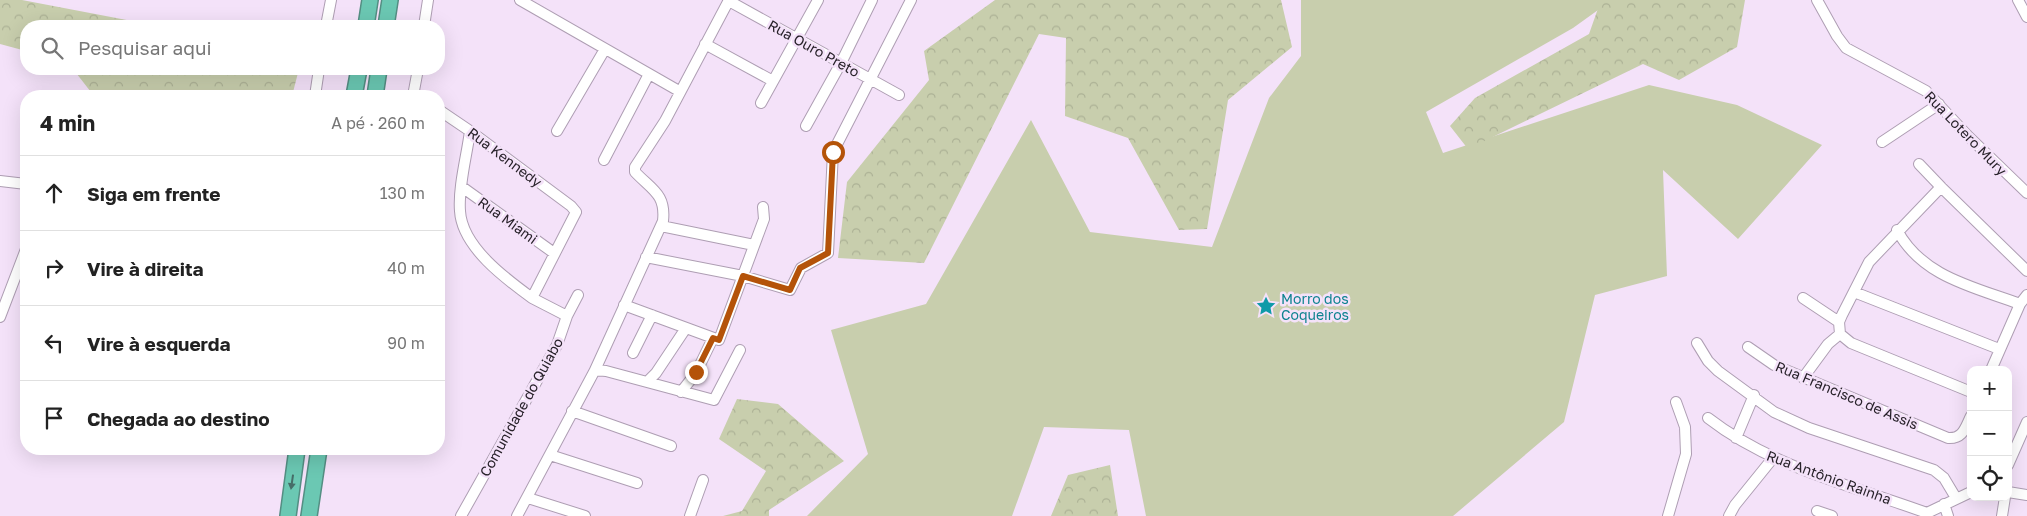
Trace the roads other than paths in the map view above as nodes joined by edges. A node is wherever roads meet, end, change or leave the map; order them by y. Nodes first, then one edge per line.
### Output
1 (331, 0) edge
2 (370, 0) edge
3 (390, 0) edge
4 (428, 0) edge
5 (520, 0) edge
6 (729, 0) edge
7 (818, 0) edge
8 (872, 0) edge
9 (911, 0) edge
10 (1817, 0) edge
11 (2018, 0) edge
12 (2027, 17) edge
13 (327, 20) edge
14 (367, 20) edge
15 (387, 20) edge
16 (425, 20) edge
17 (797, 40) junction
18 (705, 44) junction
19 (605, 49) junction
20 (841, 63) junction
21 (649, 74) junction
22 (318, 75) edge
23 (358, 75) edge
24 (378, 75) edge
25 (417, 75) edge
26 (871, 79) junction
27 (773, 81) junction
28 (316, 90) edge
29 (355, 90) edge
30 (376, 90) edge
31 (416, 90) edge
32 (679, 91) junction
33 (899, 95) dead end
34 (761, 103) dead end
35 (1939, 104) junction
36 (445, 114) edge
37 (806, 126) dead end
38 (557, 130) dead end
39 (470, 131) junction
40 (1882, 142) dead end
41 (604, 160) dead end
42 (1919, 164) dead end
43 (0, 183) edge
44 (20, 184) edge
45 (462, 187) junction
46 (1941, 187) junction
47 (2027, 193) edge
48 (763, 207) dead end
49 (661, 226) junction
50 (1897, 230) junction
51 (754, 245) junction
52 (554, 253) junction
53 (646, 257) junction
54 (20, 265) edge
55 (2027, 271) edge
56 (743, 276) junction
57 (1854, 292) junction
58 (2027, 295) edge
59 (578, 296) dead end
60 (1802, 298) dead end
61 (537, 301) junction
62 (2020, 304) junction
63 (624, 305) junction
64 (567, 316) junction
65 (652, 316) junction
66 (0, 317) edge
67 (1839, 322) junction
68 (686, 328) junction
69 (1840, 334) junction
70 (713, 338) junction
71 (1697, 343) dead end
72 (1748, 347) dead end
73 (1999, 349) junction
74 (740, 350) dead end
75 (633, 354) dead end
76 (1993, 366) edge
77 (595, 370) junction
78 (1803, 378) junction
79 (647, 382) junction
80 (1967, 390) edge
81 (681, 392) junction
82 (1754, 395) junction
83 (1676, 402) dead end
84 (572, 411) junction
85 (1708, 418) dead end
86 (2027, 422) edge
87 (1967, 424) edge
88 (1736, 438) junction
89 (671, 446) dead end
90 (296, 455) edge
91 (317, 455) edge
92 (550, 455) junction
93 (2012, 456) edge
94 (1773, 458) junction
95 (703, 480) dead end
96 (637, 483) dead end
97 (2012, 493) edge
98 (1967, 494) edge
99 (2027, 496) edge
100 (528, 498) junction
101 (1956, 498) junction
102 (2004, 501) edge
103 (1944, 504) junction
104 (1907, 505) junction
105 (1817, 511) dead end
106 (1927, 514) edge
107 (288, 516) edge
108 (309, 516) edge
109 (461, 516) edge
110 (517, 516) edge
111 (585, 516) edge
112 (690, 516) edge
113 (1668, 516) edge
114 (1729, 516) edge
115 (1832, 516) edge
116 (1902, 516) edge
117 (1948, 516) edge
118 (2002, 516) edge

1 - 13 street
2 - 14 highway
3 - 15 highway
4 - 16 street
5 - 19 street
6 - 17 street, Rua Ouro Preto
6 - 18 street
7 - 17 street
8 - 20 street
9 - 26 street
10 - 35 street, Rua Lotero Mury
11 - 12 street
17 - 20 street, Rua Ouro Preto
17 - 27 street
18 - 27 street
18 - 32 street
19 - 21 street
19 - 38 street
20 - 26 street, Rua Ouro Preto
20 - 37 street
21 - 32 street
21 - 41 street
22 - 28 street
23 - 29 highway
24 - 30 highway
25 - 31 street
26 - 33 street, Rua Ouro Preto
26 - 56 street
27 - 34 street
32 - 49 street
35 - 40 street
35 - 47 street, Rua Lotero Mury
36 - 39 street, Rua Kennedy
39 - 45 street
39 - 52 street, Rua Kennedy
42 - 46 street
43 - 44 street
45 - 52 street, Rua Miami
45 - 61 street
46 - 50 street
46 - 55 street
48 - 51 street
49 - 51 street
49 - 53 street
50 - 57 street
50 - 62 street
51 - 56 street
52 - 61 street
53 - 56 street
53 - 63 street
54 - 66 street
56 - 70 street
57 - 67 street
57 - 73 street
58 - 62 street
59 - 64 street, Comunidade do Quiabo
60 - 67 street
61 - 64 street
62 - 73 street
63 - 65 street
63 - 77 street
64 - 109 street, Comunidade do Quiabo
65 - 68 street
65 - 75 street
67 - 69 street
68 - 70 street
68 - 79 street
69 - 78 street
69 - 80 street
70 - 81 street
71 - 82 street
72 - 78 street, Rua Francisco de Assis
73 - 76 street
74 - 81 street
77 - 79 street
77 - 84 street
78 - 87 street, Rua Francisco de Assis
79 - 81 street
82 - 88 street
82 - 101 street
83 - 113 street
84 - 89 street
84 - 92 street
85 - 88 street, Rua Antônio Rainha
86 - 93 street
88 - 94 street, Rua Antônio Rainha
90 -> 107 highway
91 - 108 highway
92 - 96 street
92 - 100 street
94 - 104 street, Rua Antônio Rainha
94 - 114 street
95 - 112 street
97 - 99 street
98 - 101 street
100 - 110 street
100 - 111 street
101 - 103 street
102 - 118 street
103 - 106 street
103 - 117 street
104 - 106 street, Rua Antônio Rainha
104 - 116 street
105 - 115 street

